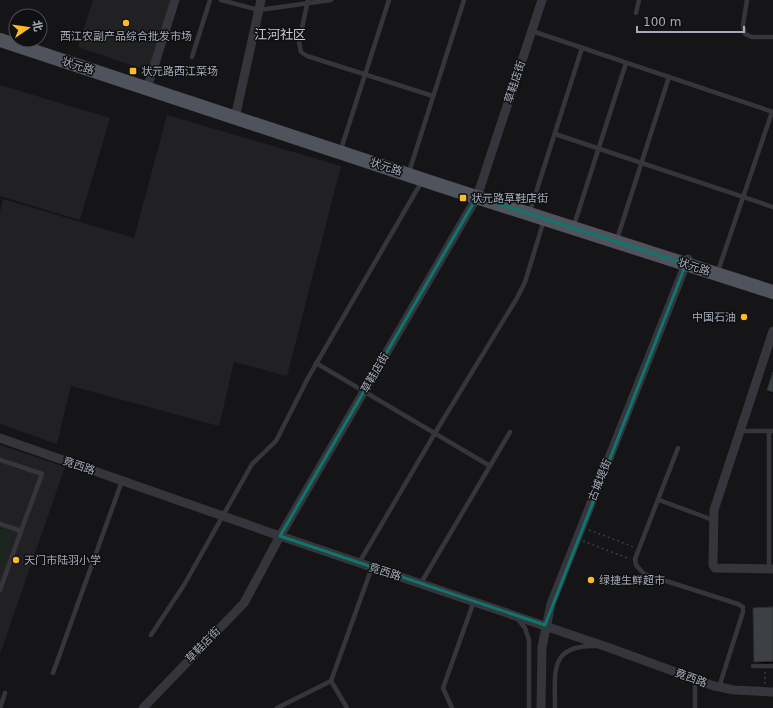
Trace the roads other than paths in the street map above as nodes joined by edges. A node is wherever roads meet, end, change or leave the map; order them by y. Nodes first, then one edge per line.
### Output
1 (175, 0) edge
2 (210, 0) edge
3 (221, 0) edge
4 (261, 0) edge
5 (331, 0) edge
6 (389, 0) edge
7 (464, 0) edge
8 (542, 0) edge
9 (639, 0) edge
10 (747, 0) edge
11 (307, 2) edge
12 (259, 10) junction
13 (636, 12) dead end
14 (532, 31) junction
15 (773, 37) edge
16 (0, 40) edge
17 (45, 48) edge
18 (582, 48) junction
19 (192, 58) dead end
20 (626, 63) junction
21 (365, 74) junction
22 (669, 78) junction
23 (149, 82) junction
24 (433, 96) junction
25 (773, 112) edge
26 (236, 115) junction
27 (555, 134) junction
28 (342, 146) junction
29 (598, 148) junction
30 (642, 163) junction
31 (410, 169) junction
32 (423, 180) junction
33 (479, 194) junction
34 (743, 198) junction
35 (773, 207) edge
36 (531, 208) junction
37 (545, 219) junction
38 (575, 222) junction
39 (618, 236) junction
40 (687, 261) junction
41 (719, 268) junction
42 (773, 285) edge
43 (773, 292) edge
44 (773, 331) edge
45 (316, 363) junction
46 (364, 391) junction
47 (740, 431) junction
48 (771, 431) edge
49 (510, 432) dead end
50 (435, 433) junction
51 (0, 438) edge
52 (678, 448) dead end
53 (0, 460) edge
54 (490, 466) junction
55 (122, 481) junction
56 (659, 500) junction
57 (222, 516) junction
58 (713, 520) junction
59 (0, 524) edge
60 (21, 531) junction
61 (280, 536) junction
62 (359, 563) junction
63 (372, 567) junction
64 (771, 569) edge
65 (421, 583) junction
66 (0, 590) edge
67 (474, 601) junction
68 (515, 615) junction
69 (545, 625) junction
70 (151, 635) dead end
71 (607, 647) junction
72 (753, 666) dead end
73 (773, 666) edge
74 (53, 673) dead end
75 (695, 679) junction
76 (331, 681) junction
77 (719, 687) junction
78 (769, 692) edge
79 (5, 693) dead end
80 (0, 708) edge
81 (143, 708) edge
82 (277, 708) edge
83 (347, 708) edge
84 (452, 708) edge
85 (529, 708) edge
86 (541, 708) edge
87 (555, 708) edge
88 (695, 708) edge

1 - 23 street
2 - 19 lane
3 - 12 lane
4 - 12 street
5 - 11 lane
6 - 21 lane
7 - 24 lane
8 - 14 street, 草鞋店街
9 - 13 lane
10 - 15 lane
11 - 12 lane
11 - 21 lane
12 - 26 street
14 - 18 lane
14 - 33 street, 草鞋店街
16 - 26 main road, 状元路
17 - 23 main road, 状元路
18 - 20 lane
18 - 27 lane
20 - 22 lane
20 - 29 lane
21 - 24 lane
21 - 28 lane
22 - 25 lane
22 - 30 lane
23 - 26 main road, 状元路
24 - 31 lane
25 - 34 lane
26 - 28 main road, 状元路
26 - 32 main road, 状元路
27 - 29 lane
27 - 36 lane
28 - 31 main road, 状元路
29 - 30 lane
29 - 38 lane
30 - 34 lane
30 - 39 lane
31 - 33 main road, 状元路
32 - 33 main road, 状元路
32 - 45 lane
33 - 36 main road, 状元路
33 - 37 main road, 状元路
33 - 46 street, 草鞋店街
34 - 35 lane
34 - 41 lane
36 - 38 main road, 状元路
37 - 40 main road, 状元路
37 - 50 lane
38 - 39 main road, 状元路
39 - 40 main road, 状元路
40 - 41 main road, 状元路
40 - 43 main road, 状元路
40 - 69 street, 古城堤街
41 - 42 main road, 状元路
44 - 47 street
45 - 46 lane
45 - 57 lane
46 - 50 lane
46 - 61 street, 草鞋店街
47 - 48 lane
47 - 58 street
48 - 64 lane
49 - 54 lane
50 - 54 lane
50 - 62 lane
51 - 55 street, 竟西路
52 - 56 lane
53 - 60 lane
54 - 65 lane
55 - 57 street, 竟西路
55 - 74 lane
56 - 58 lane
56 - 77 lane
57 - 61 street, 竟西路
57 - 70 lane
58 - 64 street
59 - 60 lane
60 - 66 lane
61 - 62 street, 竟西路
61 - 81 street, 草鞋店街
62 - 63 street, 竟西路
63 - 65 street, 竟西路
63 - 76 lane
65 - 67 street, 竟西路
67 - 68 street, 竟西路
67 - 84 lane
68 - 69 street, 竟西路
68 - 85 lane
69 - 71 street, 竟西路
69 - 86 street, 古城堤街
71 - 75 street, 竟西路
71 - 87 lane
72 - 73 lane
75 - 77 street, 竟西路
75 - 88 lane
76 - 82 lane
76 - 83 lane
77 - 78 street, 竟西路
79 - 80 lane

